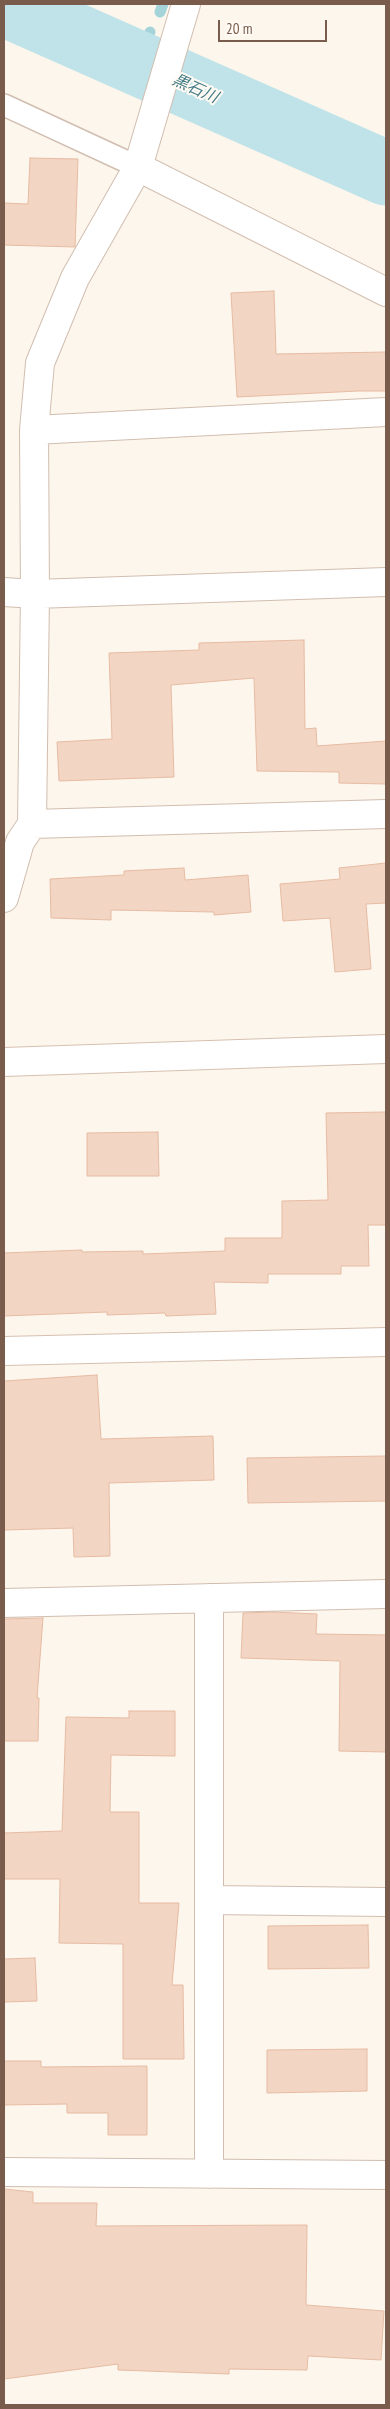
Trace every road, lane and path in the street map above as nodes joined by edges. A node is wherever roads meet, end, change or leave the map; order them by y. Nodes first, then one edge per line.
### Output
1 (186, 8) edge
2 (4, 105) edge
3 (138, 167) junction
4 (386, 292) edge
5 (386, 412) edge
6 (34, 430) junction
7 (386, 582) edge
8 (4, 592) edge
9 (35, 594) junction
10 (386, 814) edge
11 (32, 824) junction
12 (4, 898) edge
13 (386, 1049) edge
14 (4, 1062) edge
15 (386, 1342) edge
16 (4, 1351) edge
17 (386, 1594) edge
18 (209, 1598) junction
19 (4, 1603) edge
20 (209, 1900) junction
21 (386, 1902) edge
22 (4, 2172) edge
23 (209, 2174) junction
24 (386, 2175) edge

1 - 3 street
2 - 3 lane
3 - 4 street
3 - 6 street
5 - 6 street
6 - 9 street
7 - 9 street
8 - 9 street
9 - 11 street
10 - 11 street
11 - 12 street
13 - 14 street
15 - 16 street
17 - 18 street
18 - 19 street
18 - 20 street
20 - 21 street
20 - 23 street
22 - 23 street
23 - 24 street

